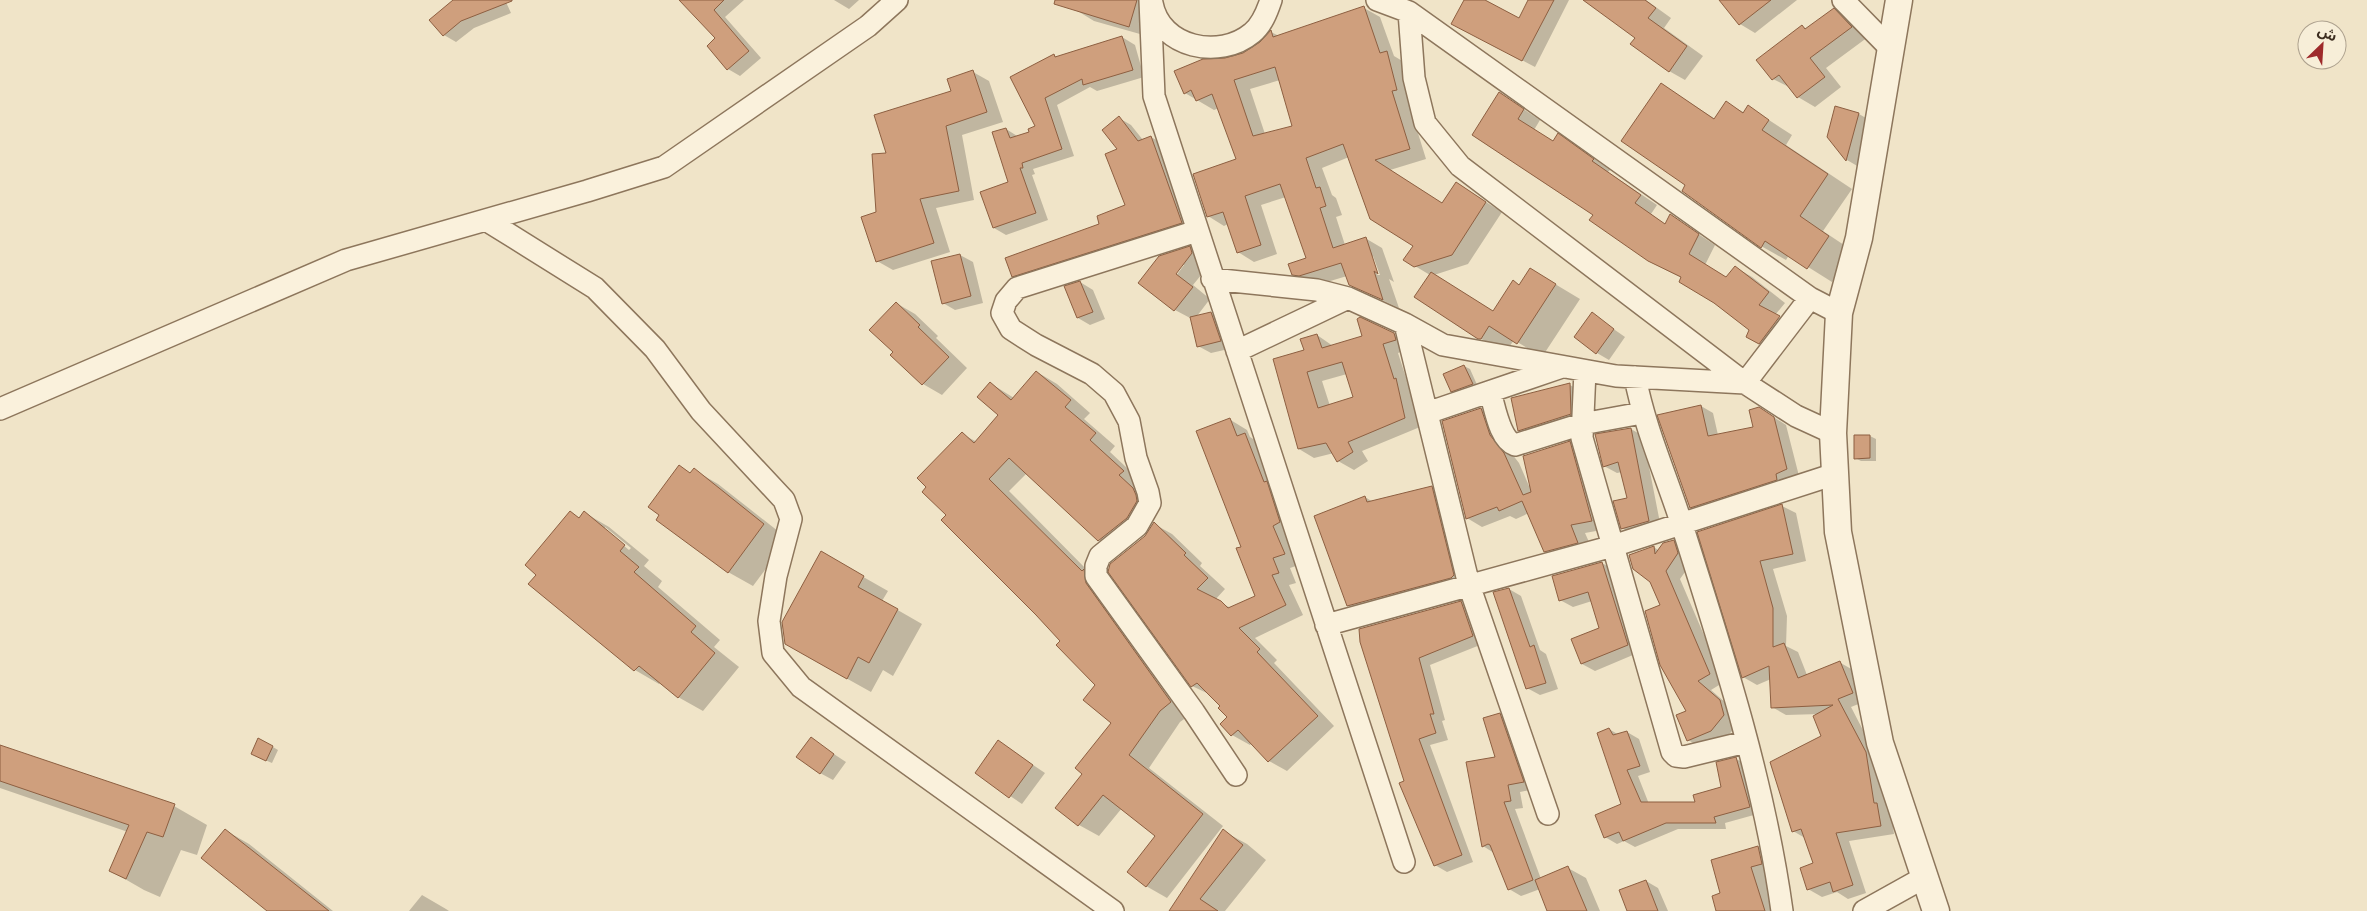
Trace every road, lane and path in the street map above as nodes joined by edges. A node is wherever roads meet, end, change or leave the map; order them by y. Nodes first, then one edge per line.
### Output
1 (897, 0) edge
2 (1151, 0) edge
3 (1271, 0) edge
4 (1377, 0) edge
5 (1843, 0) edge
6 (1899, 0) edge
7 (1409, 12) junction
8 (1890, 48) junction
9 (486, 220) junction
10 (1197, 231) junction
11 (1212, 279) junction
12 (1348, 298) junction
13 (1810, 298) junction
14 (1839, 313) junction
15 (1405, 324) junction
16 (1237, 351) junction
17 (1563, 367) junction
18 (1585, 370) junction
19 (1635, 377) junction
20 (1745, 383) junction
21 (1490, 392) junction
22 (0, 410) edge
23 (1427, 413) junction
24 (1642, 413) junction
25 (1582, 424) junction
26 (1833, 433) junction
27 (1835, 474) junction
28 (1682, 524) junction
29 (1614, 546) junction
30 (1469, 585) junction
31 (1326, 626) junction
32 (1746, 742) junction
33 (1236, 775) dead end
34 (1548, 814) dead end
35 (1404, 862) dead end
36 (1925, 877) junction
37 (1113, 911) edge
38 (1782, 911) edge
39 (1864, 911) edge
40 (1936, 911) edge

1 - 9 street
2 - 3 street
2 - 10 street
4 - 7 street
5 - 8 street
6 - 8 street
7 - 13 street
7 - 20 street
8 - 14 street
9 - 22 street
9 - 37 street
10 - 11 street
10 - 33 street
11 - 12 street
11 - 16 street
12 - 15 street
12 - 16 street
13 - 14 street
13 - 20 street
14 - 26 street
15 - 17 street
15 - 23 street
16 - 31 street
17 - 18 street
17 - 21 street
18 - 19 street
18 - 25 street
19 - 20 street
19 - 24 street
20 - 26 street
21 - 23 street
21 - 25 street
23 - 30 street
24 - 25 street
24 - 28 street
25 - 29 street
26 - 27 street
27 - 28 street
27 - 36 street
28 - 29 street
28 - 32 street
29 - 30 street
29 - 32 street
30 - 31 street
30 - 34 street
31 - 35 street
32 - 38 street
36 - 39 street
36 - 40 street

